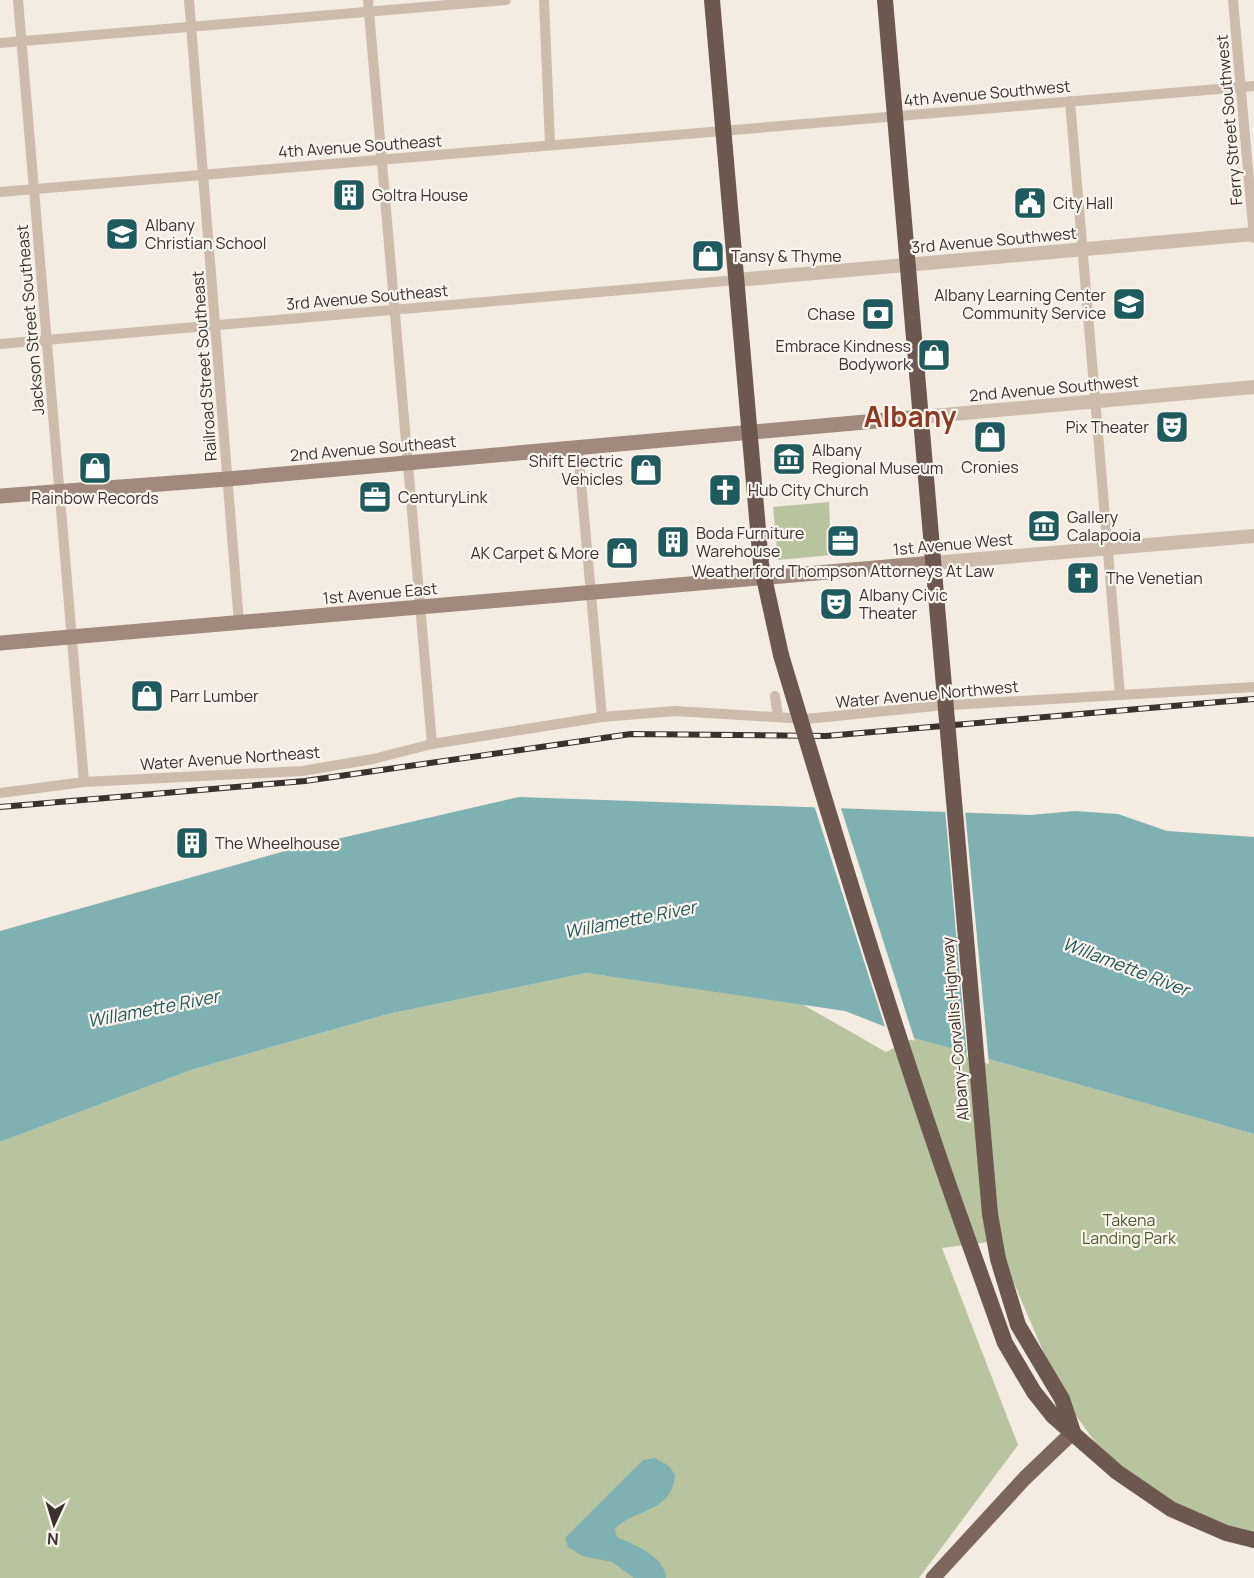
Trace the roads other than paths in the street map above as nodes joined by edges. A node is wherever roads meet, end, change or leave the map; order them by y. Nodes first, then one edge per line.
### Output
1 (18, 0) edge
2 (189, 0) edge
3 (507, 0) edge
4 (544, 0) edge
5 (712, 0) edge
6 (885, 0) edge
7 (1233, 0) edge
8 (368, 5) edge
9 (191, 26) junction
10 (21, 42) junction
11 (0, 43) edge
12 (1254, 86) edge
13 (1241, 87) junction
14 (1070, 101) junction
15 (895, 115) junction
16 (723, 130) junction
17 (550, 144) junction
18 (382, 159) junction
19 (204, 174) junction
20 (33, 189) junction
21 (0, 192) edge
22 (1254, 235) edge
23 (1083, 248) junction
24 (909, 264) junction
25 (737, 280) junction
26 (395, 310) junction
27 (217, 326) junction
28 (47, 339) junction
29 (0, 344) edge
30 (1254, 387) edge
31 (1097, 402) junction
32 (921, 417) junction
33 (750, 434) junction
34 (578, 449) junction
35 (409, 463) junction
36 (227, 479) junction
37 (59, 491) junction
38 (0, 496) edge
39 (1254, 536) edge
40 (1109, 548) junction
41 (933, 563) junction
42 (763, 578) junction
43 (591, 593) junction
44 (422, 607) junction
45 (239, 623) junction
46 (70, 637) junction
47 (0, 644) edge
48 (1254, 687) edge
49 (1120, 695) junction
50 (775, 696) dead end
51 (602, 717) junction
52 (778, 717) junction
53 (432, 744) junction
54 (84, 782) junction
55 (0, 793) edge
56 (1073, 1432) junction
57 (1254, 1540) edge
58 (933, 1578) edge

1 - 10 street, Jackson Street Southeast
2 - 9 street, Railroad Street Southeast
3 - 8 street
4 - 17 street
5 - 16 highway, Albany-Corvallis Highway
6 - 15 highway, Albany-Corvallis Highway
7 - 13 street, Ferry Street Southwest
8 - 9 street
8 - 18 street
9 - 10 street
9 - 19 street, Railroad Street Southeast
10 - 11 street
10 - 20 street, Jackson Street Southeast
12 - 13 street, 4th Avenue Southwest
13 - 14 street, 4th Avenue Southwest
13 - 22 street, Ferry Street Southwest
14 - 15 street, 4th Avenue Southwest
14 - 23 street
15 - 16 street, 4th Avenue Southwest
15 - 24 highway, Albany-Corvallis Highway
16 - 17 street, 4th Avenue Southeast
16 - 25 highway, Albany-Corvallis Highway
17 - 18 street, 4th Avenue Southeast
18 - 19 street, 4th Avenue Southeast
18 - 26 street
19 - 20 street, 4th Avenue Southeast
19 - 27 street, Railroad Street Southeast
20 - 21 street, 4th Avenue Southeast
20 - 28 street, Jackson Street Southeast
22 - 23 street, 3rd Avenue Southwest
23 - 24 street, 3rd Avenue Southwest
23 - 31 street
24 - 25 street, 3rd Avenue Southwest
24 - 32 highway, Albany-Corvallis Highway
25 - 26 street, 3rd Avenue Southeast
25 - 33 highway, Albany-Corvallis Highway
26 - 27 street, 3rd Avenue Southeast
26 - 35 street
27 - 28 street, 3rd Avenue Southeast
27 - 36 street, Railroad Street Southeast
28 - 29 street, 3rd Avenue Southeast
28 - 37 street, Jackson Street Southeast
30 - 31 street, 2nd Avenue Southwest
31 - 32 street, 2nd Avenue Southwest
31 - 40 street
32 - 33 main road, 2nd Avenue Southwest
32 - 41 highway, Albany-Corvallis Highway
33 - 34 main road, 2nd Avenue Southeast
33 - 42 highway, Albany-Corvallis Highway
34 - 35 main road, 2nd Avenue Southeast
34 - 43 street
35 - 36 main road, 2nd Avenue Southeast
35 - 44 street
36 - 37 main road, 2nd Avenue Southeast
36 - 45 street, Railroad Street Southeast
37 - 38 main road, 2nd Avenue Southeast
37 - 46 street, Jackson Street Southeast
39 - 40 street, 1st Avenue West
40 - 41 street, 1st Avenue West
40 - 49 street
41 - 42 main road, 1st Avenue West
41 - 56 highway, Albany-Corvallis Highway, bridge
42 - 43 main road, 1st Avenue East
42 - 56 highway, Albany-Corvallis Highway, bridge
43 - 44 main road, 1st Avenue East
43 - 51 street
44 - 45 main road, 1st Avenue East
44 - 53 street
45 - 46 main road, 1st Avenue East
46 - 47 main road, 1st Avenue East
46 - 54 street, Jackson Street Southeast
48 - 49 street, Water Avenue Northwest
49 - 52 street, Water Avenue Northwest
50 - 52 street
51 - 52 street, Water Avenue Northwest
51 - 53 street, Water Avenue Northeast
53 - 54 street, Water Avenue Northeast
54 - 55 street, Water Avenue Northeast
56 - 57 highway, Albany-Corvallis Highway
56 - 58 main road

